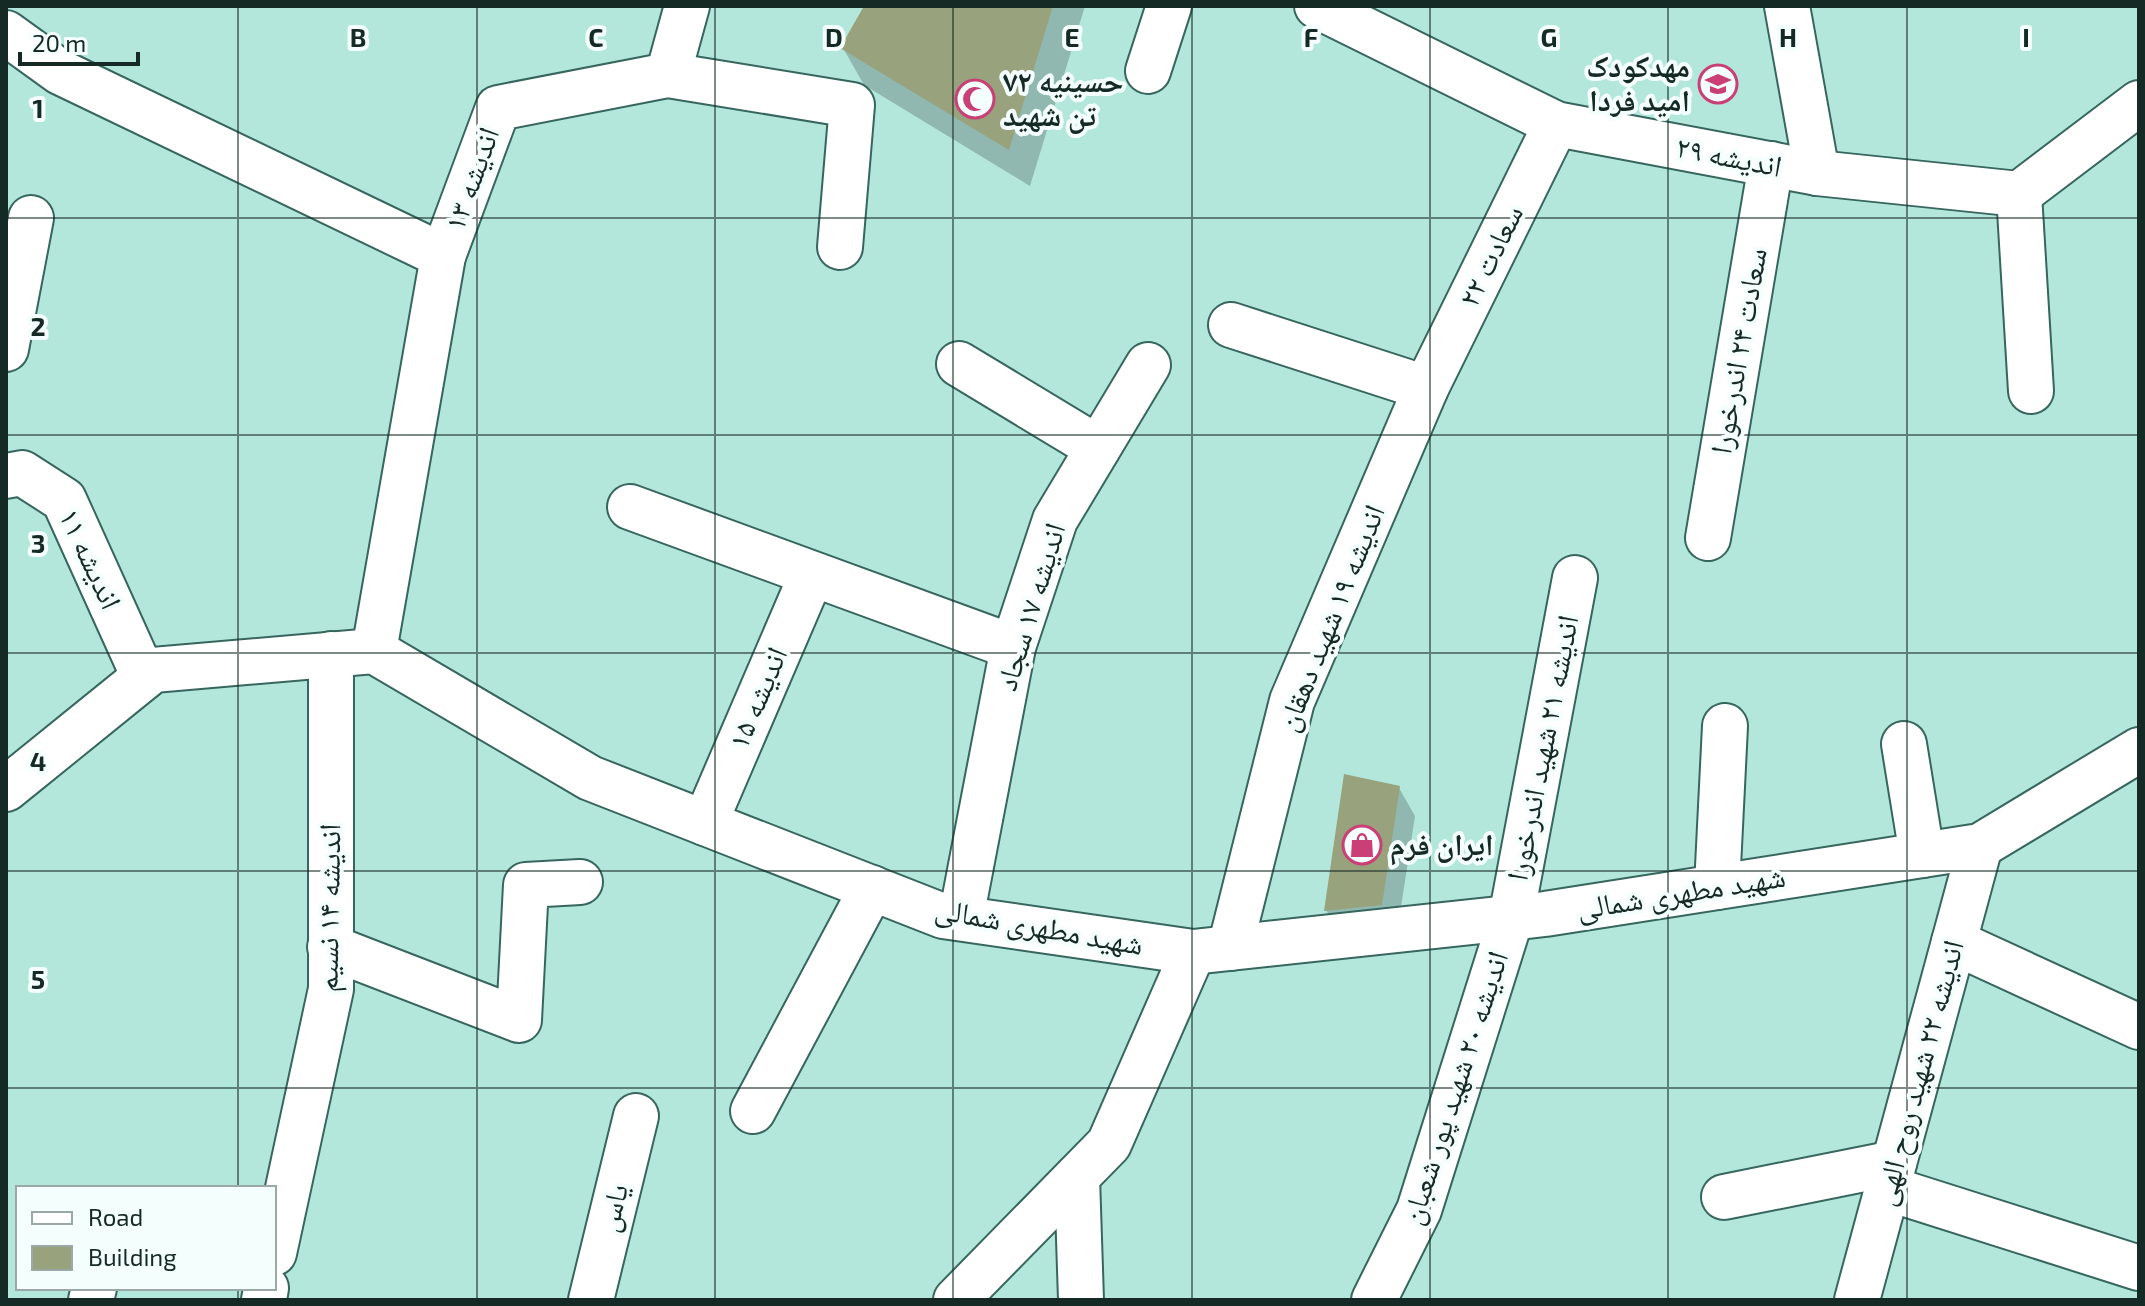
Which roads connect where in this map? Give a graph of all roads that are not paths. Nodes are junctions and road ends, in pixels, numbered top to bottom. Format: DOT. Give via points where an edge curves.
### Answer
graph roads {
  1 [pos="687,6"];
  2 [pos="1169,6"];
  3 [pos="1317,6"];
  4 [pos="1787,6"];
  5 [pos="1387,20"];
  6 [pos="6,33"];
  7 [pos="1148,71"];
  8 [pos="668,75"];
  9 [pos="2139,103"];
  10 [pos="1556,124"];
  11 [pos="1771,164"];
  12 [pos="1817,173"];
  13 [pos="2019,194"];
  14 [pos="31,218"];
  15 [pos="840,247"];
  16 [pos="443,256"];
  17 [pos="1231,325"];
  18 [pos="6,349"];
  19 [pos="959,364"];
  20 [pos="1148,365"];
  21 [pos="1426,388"];
  22 [pos="2031,391"];
  23 [pos="1098,448"];
  24 [pos="6,476"];
  25 [pos="630,507"];
  26 [pos="1708,538"];
  27 [pos="812,574"];
  28 [pos="1575,578"];
  29 [pos="1013,647"];
  30 [pos="374,651"];
  31 [pos="331,654"];
  32 [pos="144,677"];
  33 [pos="1725,726"];
  34 [pos="1904,744"];
  35 [pos="2139,750"];
  36 [pos="6,789"];
  37 [pos="705,823"];
  38 [pos="1980,846"];
  39 [pos="1922,855"];
  40 [pos="580,882"];
  41 [pos="1717,887"];
  42 [pos="872,888"];
  43 [pos="961,918"];
  44 [pos="1511,918"];
  45 [pos="1954,942"];
  46 [pos="330,947"];
  47 [pos="1212,950"];
  48 [pos="2139,1027"];
  49 [pos="753,1111"];
  50 [pos="636,1116"];
  51 [pos="1891,1175"];
  52 [pos="1077,1177"];
  53 [pos="1724,1197"];
  54 [pos="276,1244"];
  55 [pos="2139,1268"];
  56 [pos="591,1300"];
  57 [pos="956,1300"];
  58 [pos="1081,1300"];
  59 [pos="1374,1300"];
  60 [pos="1857,1300"];
  1 -- 8 [label="street"];
  2 -- 7 [label="street"];
  3 -- 5 [label="street, اندیشه ۲۹"];
  4 -- 12 [label="street"];
  5 -- 10 [label="street, اندیشه ۲۹"];
  6 -- 16 [label="street" via="60,72"];
  8 -- 15 [label="street, اندیشه ۱۳" via="852,105"];
  8 -- 16 [label="street, اندیشه ۱۳" via="498,108"];
  9 -- 13 [label="street"];
  10 -- 11 [label="street, اندیشه ۲۹"];
  10 -- 21 [label="street, سعادت ۲۲"];
  11 -- 12 [label="street, اندیشه ۲۹"];
  11 -- 26 [label="street, سعادت ۲۴ اندرخورا"];
  12 -- 13 [label="street, اندیشه ۲۹"];
  13 -- 22 [label="street"];
  14 -- 18 [label="street"];
  16 -- 30 [label="street, اندیشه ۱۳"];
  17 -- 21 [label="street"];
  19 -- 23 [label="street"];
  20 -- 23 [label="street, اندیشه ۱۷ سجاد"];
  21 -- 47 [label="street, اندیشه ۱۹ شهید دهقان" via="1292,701"];
  23 -- 29 [label="street, اندیشه ۱۷ سجاد" via="1055,520"];
  24 -- 32 [label="street, اندیشه ۱۱" via="22,473 64,500"];
  25 -- 27 [label="street"];
  27 -- 29 [label="street"];
  27 -- 37 [label="street, اندیشه ۱۵"];
  28 -- 44 [label="street, اندیشه ۲۱ شهید اندرخورا"];
  29 -- 43 [label="street, اندیشه ۱۷ سجاد"];
  30 -- 31 [label="street"];
  30 -- 37 [label="street, شهید مطهری شمالی" via="590,778"];
  31 -- 32 [label="street" via="153,670"];
  31 -- 46 [label="street, اندیشه ۱۴ نسیم"];
  32 -- 36 [label="street"];
  33 -- 41 [label="street"];
  34 -- 39 [label="street"];
  35 -- 38 [label="street, شهید مطهری شمالی"];
  37 -- 42 [label="street, شهید مطهری شمالی"];
  38 -- 39 [label="street, شهید مطهری شمالی"];
  38 -- 45 [label="street, اندیشه ۲۲ شهید روح الهی"];
  39 -- 41 [label="street, شهید مطهری شمالی"];
  40 -- 46 [label="street" via="526,885 519,1020"];
  41 -- 44 [label="street, شهید مطهری شمالی"];
  42 -- 43 [label="street, شهید مطهری شمالی"];
  42 -- 49 [label="street"];
  43 -- 47 [label="street, شهید مطهری شمالی"];
  44 -- 47 [label="street, شهید مطهری شمالی"];
  44 -- 59 [label="street, اندیشه ۲۰ شهید پور شعبان" via="1419,1210"];
  45 -- 48 [label="street"];
  45 -- 51 [label="street, اندیشه ۲۲ شهید روح الهی"];
  46 -- 54 [label="street, اندیشه ۱۴ نسیم" via="331,989"];
  47 -- 52 [label="street, اندیشه ۱۹ شهید دهقان" via="1109,1144"];
  50 -- 56 [label="street, یاس"];
  51 -- 53 [label="street"];
  51 -- 55 [label="street"];
  51 -- 60 [label="street, اندیشه ۲۲ شهید روح الهی"];
  52 -- 57 [label="street, اندیشه ۱۹ شهید دهقان"];
  52 -- 58 [label="street"];
}
